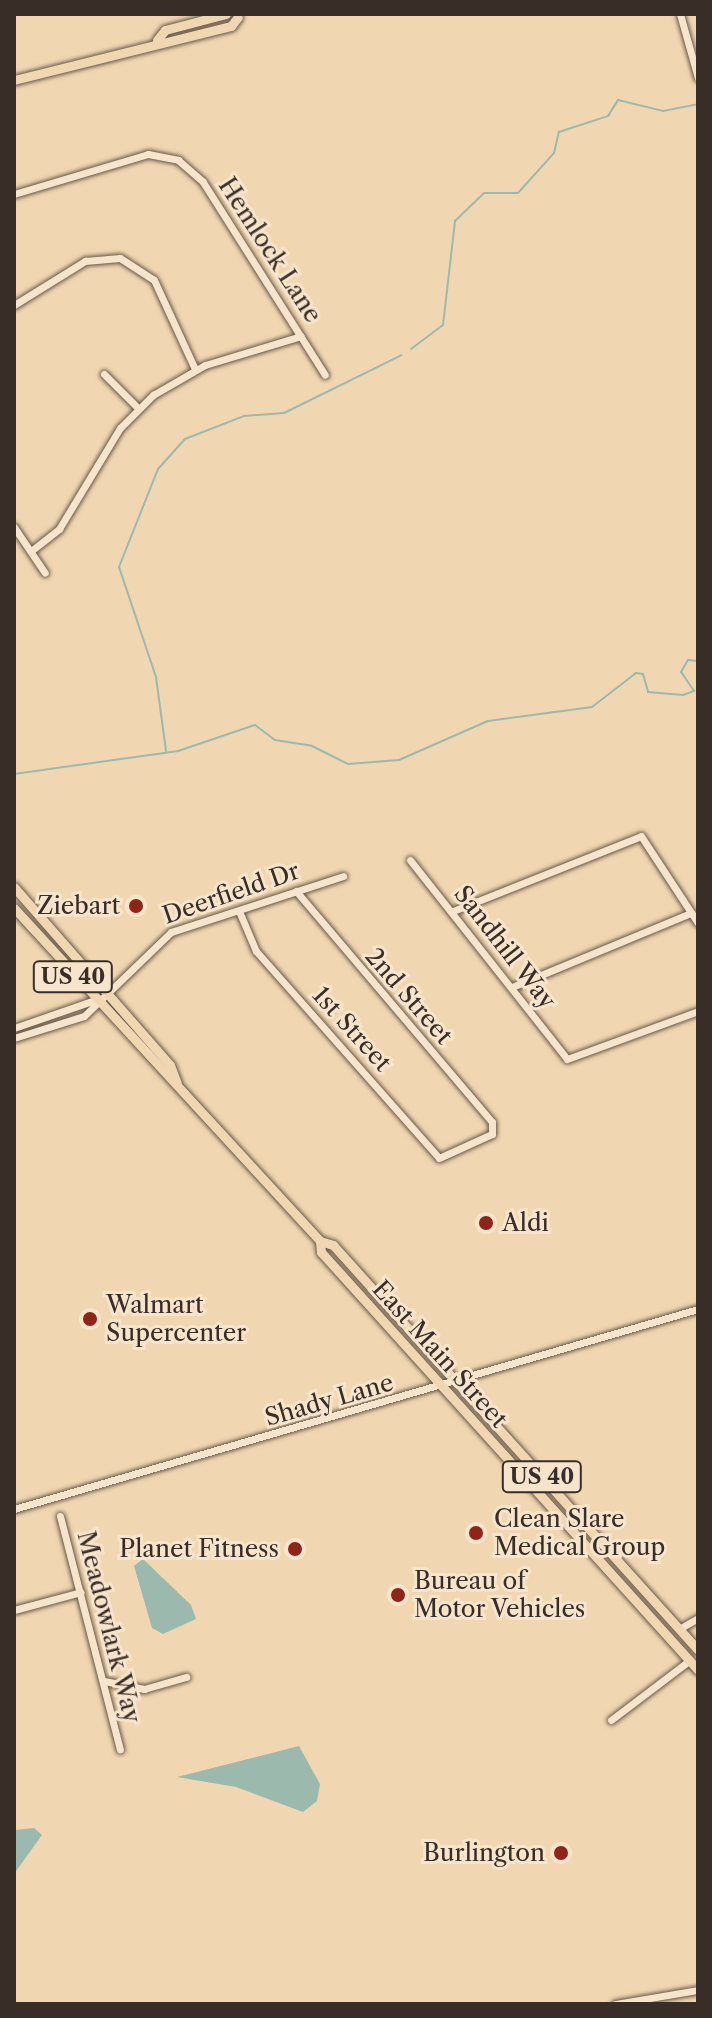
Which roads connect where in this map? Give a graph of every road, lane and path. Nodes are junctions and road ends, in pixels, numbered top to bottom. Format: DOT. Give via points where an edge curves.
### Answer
graph roads {
  1 [pos="251,14"];
  2 [pos="680,14"];
  3 [pos="231,15"];
  4 [pos="698,78"];
  5 [pos="14,80"];
  6 [pos="14,194"];
  7 [pos="14,305"];
  8 [pos="301,336"];
  9 [pos="195,369"];
  10 [pos="104,374"];
  11 [pos="325,375"];
  12 [pos="138,408"];
  13 [pos="14,527"];
  14 [pos="31,551"];
  15 [pos="45,573"];
  16 [pos="410,860"];
  17 [pos="343,876"];
  18 [pos="14,887"];
  19 [pos="296,891"];
  20 [pos="14,908"];
  21 [pos="239,911"];
  22 [pos="453,911"];
  23 [pos="691,913"];
  24 [pos="698,923"];
  25 [pos="512,987"];
  26 [pos="98,995"];
  27 [pos="698,1011"];
  28 [pos="14,1028"];
  29 [pos="14,1038"];
  30 [pos="449,1158"];
  31 [pos="320,1241"];
  32 [pos="698,1309"];
  33 [pos="454,1379"];
  34 [pos="441,1386"];
  35 [pos="14,1509"];
  36 [pos="60,1516"];
  37 [pos="81,1592"];
  38 [pos="14,1610"];
  39 [pos="698,1618"];
  40 [pos="679,1629"];
  41 [pos="698,1650"];
  42 [pos="690,1660"];
  43 [pos="698,1670"];
  44 [pos="186,1677"];
  45 [pos="104,1681"];
  46 [pos="611,1720"];
  47 [pos="120,1749"];
  48 [pos="698,1990"];
  49 [pos="615,2004"];
  1 -- 3 [label="main road"];
  2 -- 4 [label="street"];
  3 -- 5 [label="main road" via="165,30 157,40"];
  6 -- 8 [label="street, Hemlock Lane" via="148,154 172,156 203,182"];
  7 -- 9 [label="street" via="85,261 120,258 154,280"];
  8 -- 9 [label="street"];
  8 -- 11 [label="street, Hemlock Lane"];
  9 -- 12 [label="street"];
  10 -- 12 [label="street"];
  12 -- 14 [label="street" via="59,529"];
  13 -- 14 [label="street"];
  14 -- 15 [label="street"];
  16 -- 22 [label="street, Sandhill Way"];
  17 -- 19 [label="street, Deerfield Dr"];
  18 -- 26 [label="main road, East Main Street / US 40"];
  19 -- 21 [label="street, Deerfield Dr"];
  19 -- 30 [label="street, 2nd Street" via="494,1127"];
  20 -- 26 [label="main road, East Main Street / US 40"];
  21 -- 26 [label="street, Deerfield Dr" via="163,936"];
  21 -- 30 [label="street, 1st Street" via="256,951 434,1154"];
  22 -- 23 [label="street" via="641,836"];
  22 -- 25 [label="street, Sandhill Way"];
  23 -- 24 [label="street"];
  23 -- 25 [label="street"];
  25 -- 27 [label="street, Sandhill Way" via="567,1059"];
  26 -- 28 [label="street"];
  26 -- 29 [label="street, Deerfield Dr" via="84,1016"];
  26 -- 31 [label="main road, East Main Street / US 40" via="170,1065 177,1083"];
  31 -- 33 [label="main road, East Main Street / US 40" via="380,1297"];
  31 -- 34 [label="main road, East Main Street / US 40" via="321,1252"];
  32 -- 33 [label="street, Shady Lane"];
  33 -- 34 [label="street, Shady Lane"];
  33 -- 40 [label="main road, East Main Street / US 40"];
  34 -- 35 [label="street, Shady Lane"];
  34 -- 42 [label="main road, East Main Street / US 40"];
  36 -- 37 [label="street, Meadowlark Way"];
  37 -- 38 [label="street"];
  37 -- 45 [label="street, Meadowlark Way"];
  39 -- 40 [label="street"];
  40 -- 41 [label="main road, East Main Street / US 40"];
  42 -- 43 [label="main road, East Main Street / US 40"];
  42 -- 46 [label="street"];
  44 -- 45 [label="street" via="144,1689"];
  45 -- 47 [label="street, Meadowlark Way"];
  48 -- 49 [label="street"];
}
